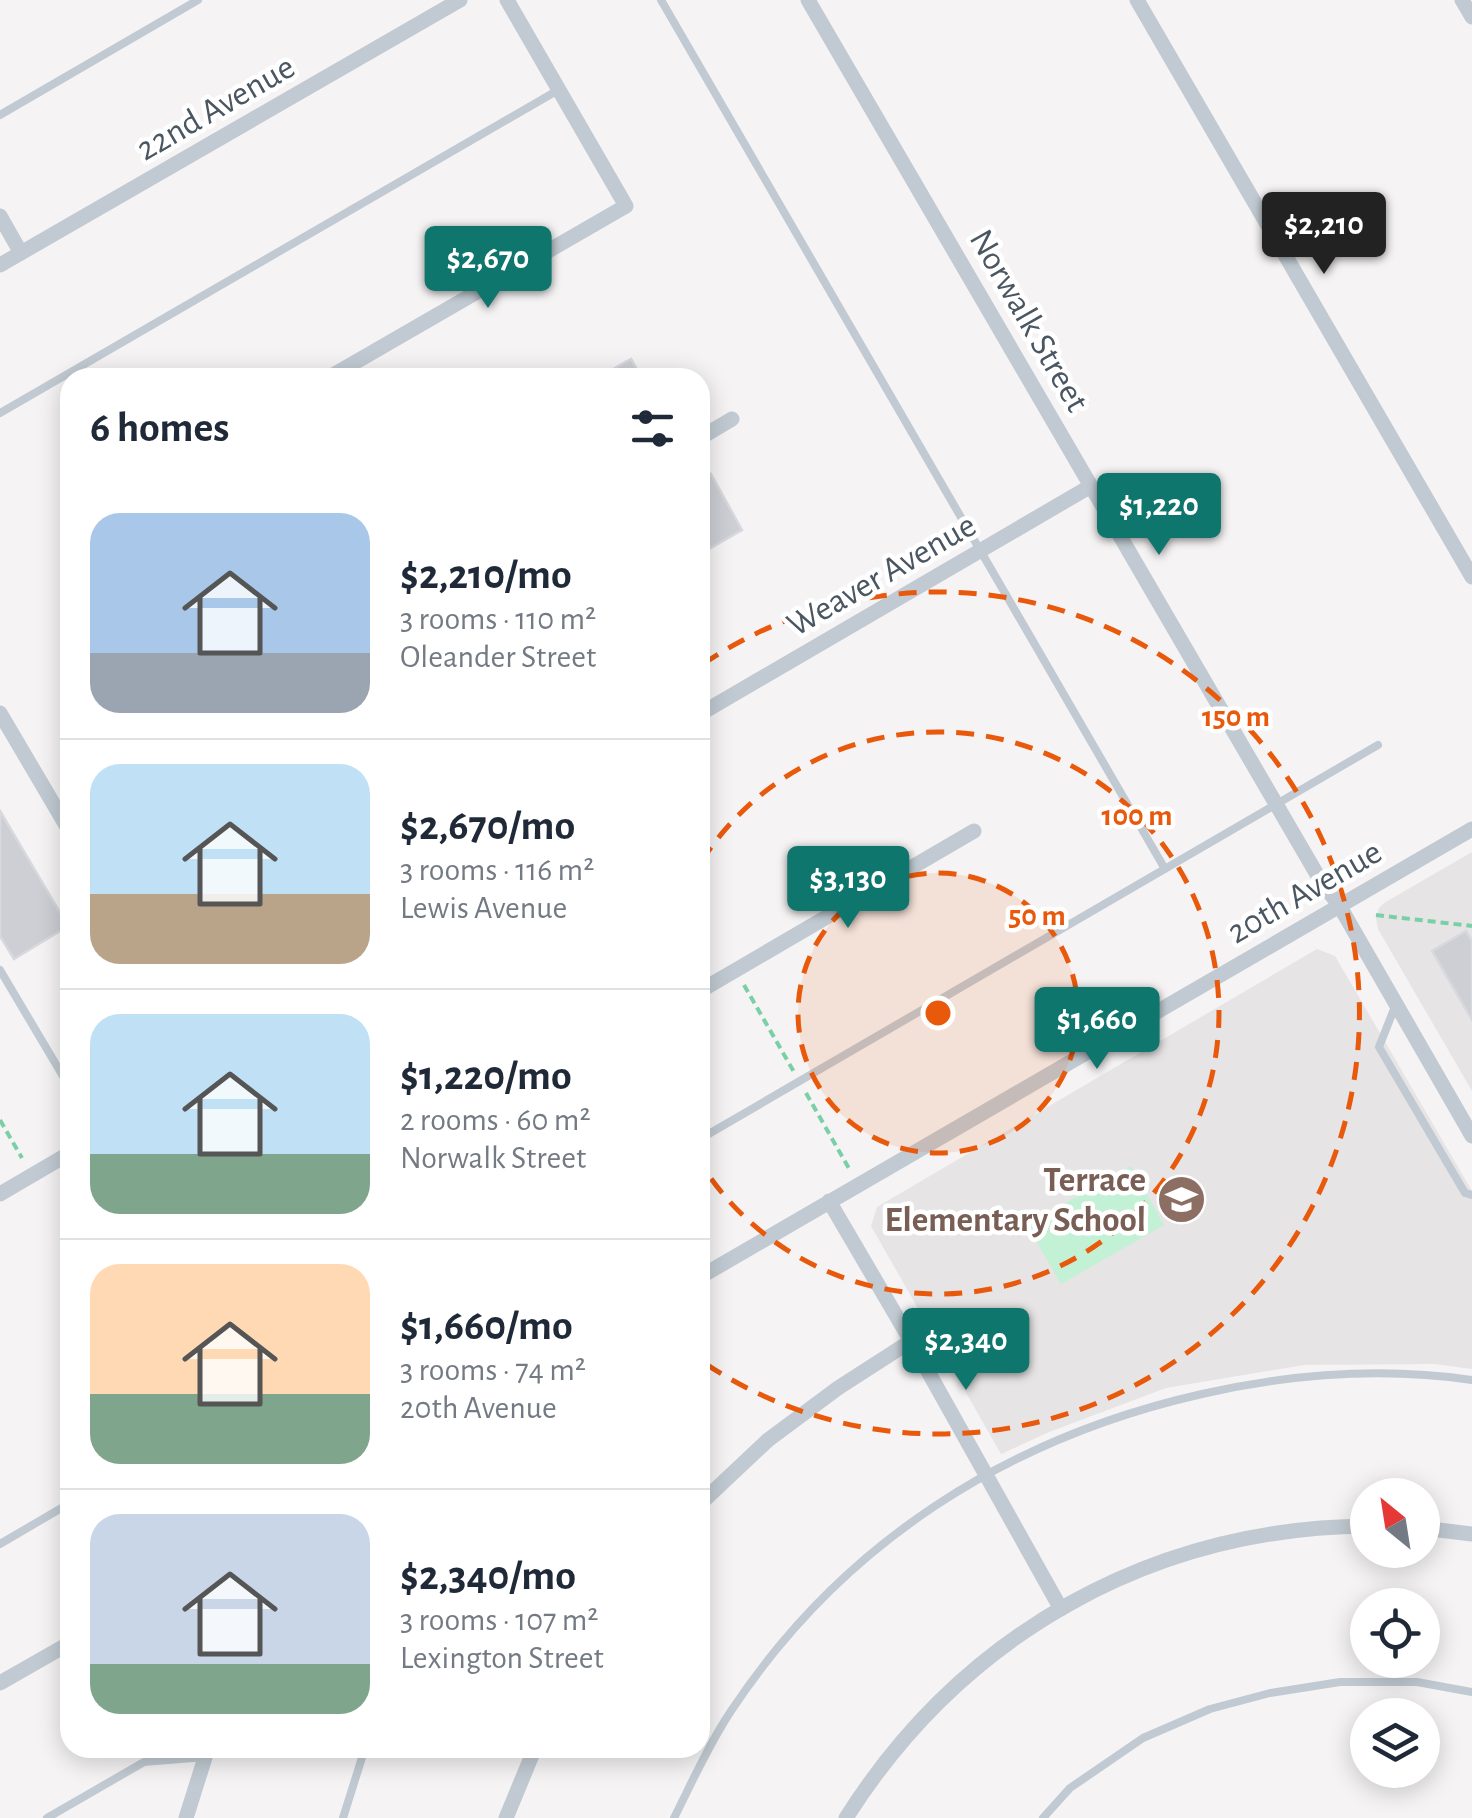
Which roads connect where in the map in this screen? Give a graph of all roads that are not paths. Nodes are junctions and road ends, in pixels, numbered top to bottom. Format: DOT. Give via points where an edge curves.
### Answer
graph roads {
  1 [pos="198,0"];
  2 [pos="460,0"];
  3 [pos="508,0"];
  4 [pos="661,0"];
  5 [pos="808,0"];
  6 [pos="1137,0"];
  7 [pos="1462,0"];
  8 [pos="1472,17"];
  9 [pos="560,90"];
  10 [pos="0,115"];
  11 [pos="0,216"];
  12 [pos="21,253"];
  13 [pos="0,265"];
  14 [pos="78,368"];
  15 [pos="345,368"];
  16 [pos="60,378"];
  17 [pos="0,413"];
  18 [pos="732,420"];
  19 [pos="710,432"];
  20 [pos="1091,486"];
  21 [pos="980,551"];
  22 [pos="1472,577"];
  23 [pos="710,708"];
  24 [pos="0,713"];
  25 [pos="1378,745"];
  26 [pos="60,801"];
  27 [pos="1276,804"];
  28 [pos="1472,829"];
  29 [pos="974,831"];
  30 [pos="1165,869"];
  31 [pos="1339,905"];
  32 [pos="0,970"];
  33 [pos="710,985"];
  34 [pos="1396,1004"];
  35 [pos="60,1071"];
  36 [pos="710,1133"];
  37 [pos="1472,1136"];
  38 [pos="60,1160"];
  39 [pos="0,1194"];
  40 [pos="1472,1195"];
  41 [pos="829,1202"];
  42 [pos="710,1270"];
  43 [pos="911,1341"];
  44 [pos="1472,1380"];
  45 [pos="985,1474"];
  46 [pos="710,1495"];
  47 [pos="60,1509"];
  48 [pos="1350,1527"];
  49 [pos="1440,1530"];
  50 [pos="1472,1534"];
  51 [pos="0,1544"];
  52 [pos="1061,1609"];
  53 [pos="60,1649"];
  54 [pos="0,1684"];
  55 [pos="1472,1692"];
  56 [pos="710,1750"];
  57 [pos="169,1758"];
  58 [pos="204,1758"];
  59 [pos="362,1758"];
  60 [pos="531,1758"];
  61 [pos="706,1758"];
  62 [pos="48,1818"];
  63 [pos="186,1818"];
  64 [pos="342,1818"];
  65 [pos="506,1818"];
  66 [pos="674,1818"];
  67 [pos="846,1818"];
  68 [pos="1043,1818"];
  1 -- 10 [label="lane"];
  2 -- 12 [label="street, 22nd Avenue"];
  3 -- 9 [label="street"];
  4 -- 21 [label="lane"];
  5 -- 20 [label="street, Norwalk Street"];
  6 -- 22 [label="street"];
  7 -- 8 [label="street"];
  9 -- 14 [label="lane"];
  9 -- 15 [label="street" via="626,206"];
  11 -- 12 [label="street"];
  12 -- 13 [label="street, 22nd Avenue"];
  16 -- 17 [label="lane"];
  18 -- 19 [label="street"];
  20 -- 21 [label="street, Weaver Avenue"];
  20 -- 27 [label="street, Norwalk Street"];
  21 -- 23 [label="street, Weaver Avenue"];
  21 -- 30 [label="lane"];
  24 -- 26 [label="street"];
  25 -- 27 [label="lane"];
  27 -- 30 [label="lane"];
  27 -- 31 [label="street, Norwalk Street"];
  28 -- 31 [label="street, 20th Avenue"];
  29 -- 33 [label="street"];
  30 -- 36 [label="lane"];
  31 -- 34 [label="street, Norwalk Street"];
  31 -- 41 [label="street, 20th Avenue"];
  32 -- 35 [label="lane"];
  34 -- 37 [label="street, Norwalk Street"];
  34 -- 40 [label="lane" via="1380,1047"];
  38 -- 39 [label="street"];
  41 -- 42 [label="street, 20th Avenue"];
  41 -- 43 [label="street"];
  43 -- 45 [label="street"];
  43 -- 46 [label="street" via="768,1440"];
  44 -- 45 [label="lane" via="1361,1374 1227,1388 1085,1428"];
  45 -- 52 [label="street"];
  45 -- 56 [label="lane" via="917,1516 845,1576 786,1639"];
  47 -- 51 [label="lane"];
  48 -- 52 [label="street" via="1282,1532 1184,1553"];
  49 -- 50 [label="street"];
  52 -- 67 [label="street" via="948,1691 897,1746"];
  53 -- 54 [label="street"];
  55 -- 68 [label="lane" via="1417,1682 1340,1682 1210,1709 1144,1738 1070,1788"];
  57 -- 62 [label="lane" via="144,1762"];
  58 -- 63 [label="street"];
  59 -- 64 [label="lane"];
  60 -- 65 [label="street"];
  61 -- 66 [label="lane"];
}
